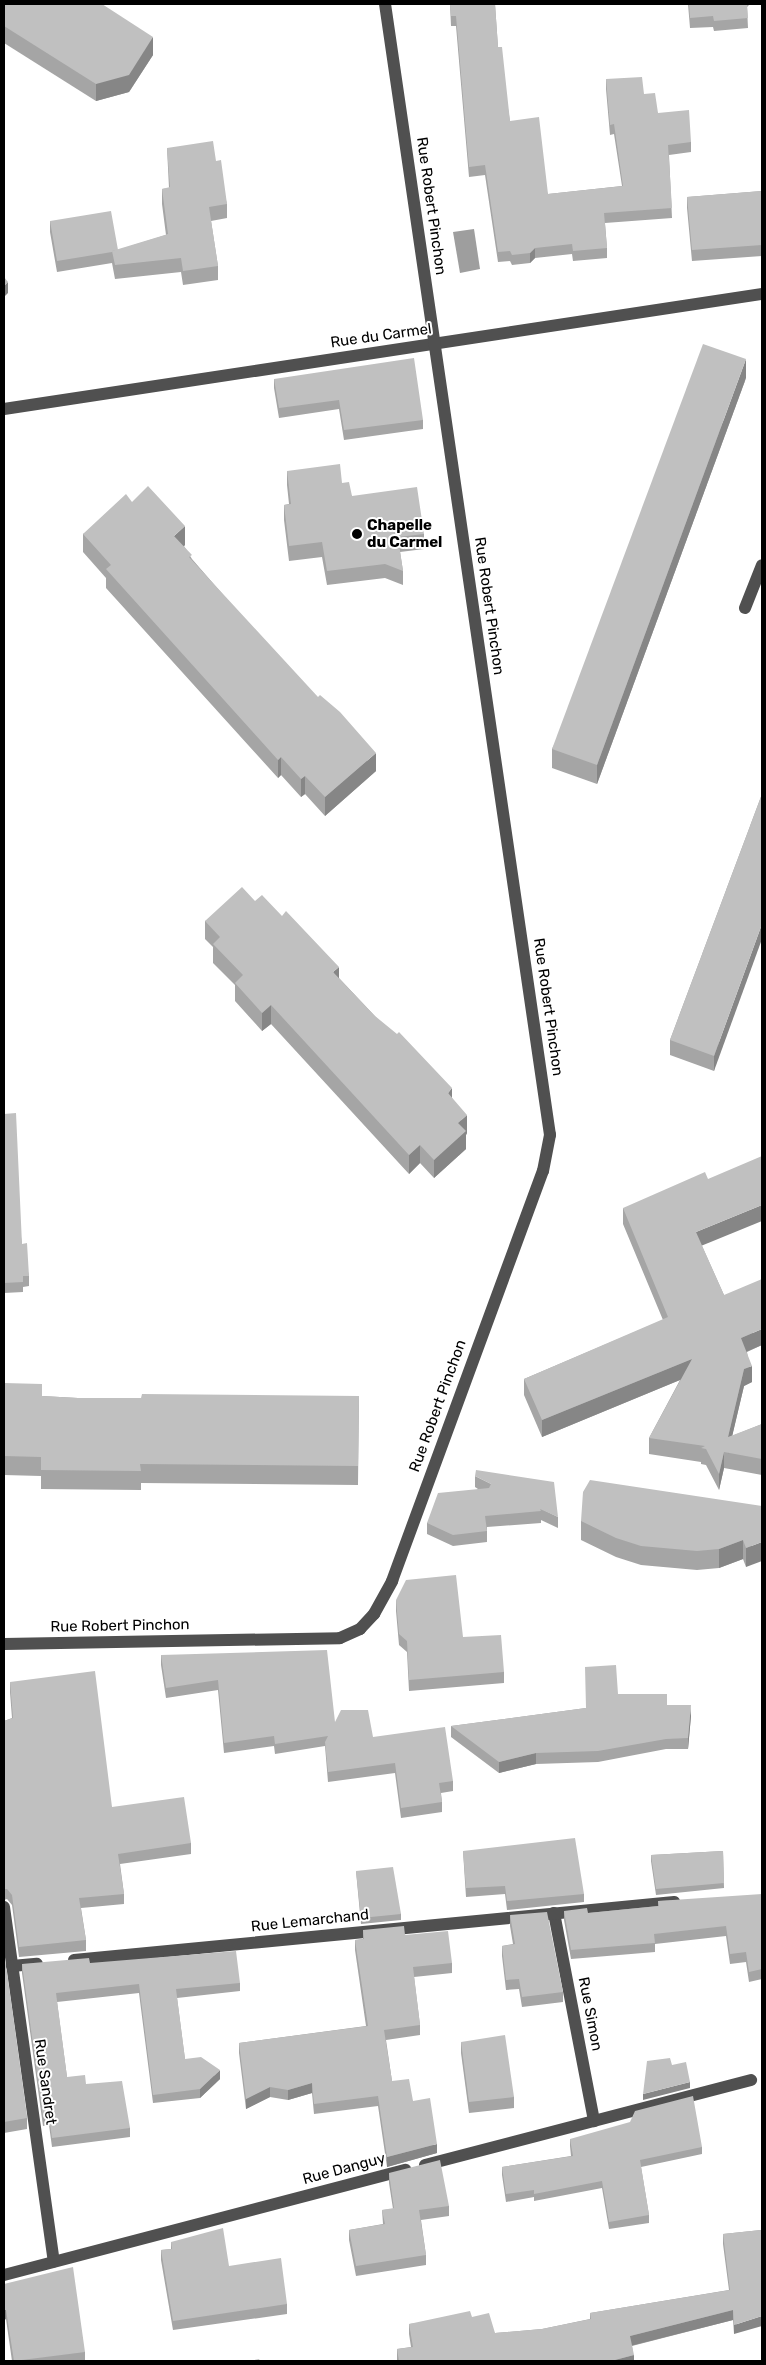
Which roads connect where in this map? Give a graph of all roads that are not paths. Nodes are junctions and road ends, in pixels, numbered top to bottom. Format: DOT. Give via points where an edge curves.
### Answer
graph roads {
  1 [pos="385,4"];
  2 [pos="762,294"];
  3 [pos="435,344"];
  4 [pos="4,409"];
  5 [pos="762,565"];
  6 [pos="745,608"];
  7 [pos="4,1644"];
  8 [pos="691,1900"];
  9 [pos="4,1907"];
  10 [pos="554,1914"];
  11 [pos="12,1966"];
  12 [pos="751,2080"];
  13 [pos="594,2121"];
  14 [pos="54,2261"];
  15 [pos="4,2275"];
  1 -- 3 [label="street, Rue Robert Pinchon"];
  2 -- 3 [label="street, Rue du Carmel"];
  3 -- 4 [label="street, Rue du Carmel"];
  3 -- 7 [label="street, Rue Robert Pinchon" via="550,1135 543,1171 392,1581 374,1614 360,1629 340,1638"];
  5 -- 6 [label="street"];
  8 -- 10 [label="street, Rue Lemarchand"];
  9 -- 11 [label="street, Rue Sandret"];
  10 -- 11 [label="street, Rue Lemarchand"];
  10 -- 13 [label="street, Rue Simon"];
  11 -- 14 [label="street, Rue Sandret"];
  12 -- 13 [label="street, Rue Danguy"];
  13 -- 14 [label="street, Rue Danguy"];
  14 -- 15 [label="street, Rue Danguy"];
}
